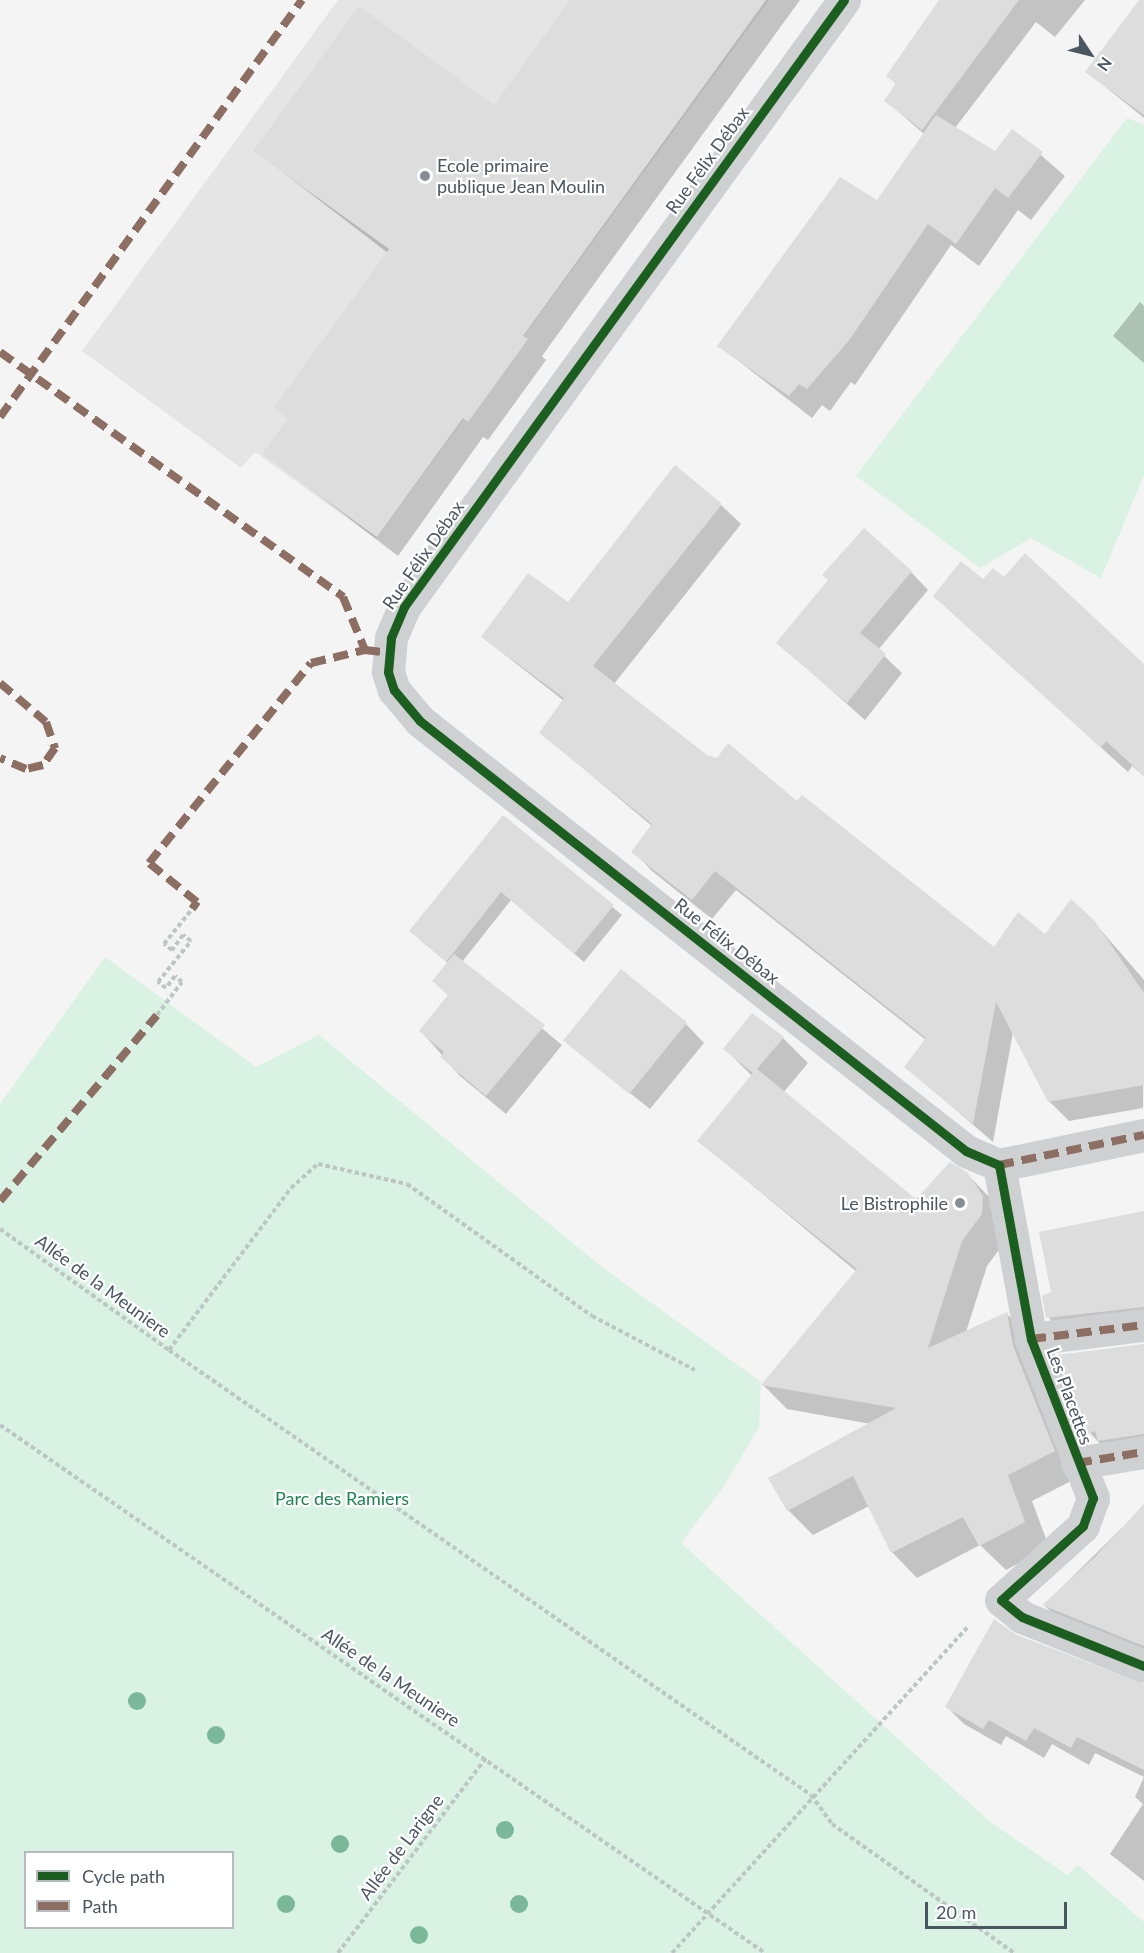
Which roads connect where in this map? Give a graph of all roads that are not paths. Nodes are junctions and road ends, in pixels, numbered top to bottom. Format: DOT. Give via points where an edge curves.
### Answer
graph roads {
  1 [pos="844,0"];
  2 [pos="1144,1135"];
  3 [pos="999,1165"];
  4 [pos="1144,1325"];
  5 [pos="1031,1339"];
  6 [pos="1144,1452"];
  7 [pos="1077,1463"];
  8 [pos="1144,1666"];
  1 -- 3 [label="street, Rue Félix Débax" via="404,607 391,638 388,672 394,690 420,721 966,1151"];
  2 -- 3 [label="street"];
  3 -- 5 [label="street, Les Placettes"];
  4 -- 5 [label="street"];
  5 -- 7 [label="street, Les Placettes"];
  6 -- 7 [label="street"];
  7 -- 8 [label="street, Les Placettes" via="1093,1498 1083,1526 1001,1600 1022,1617"];
}
